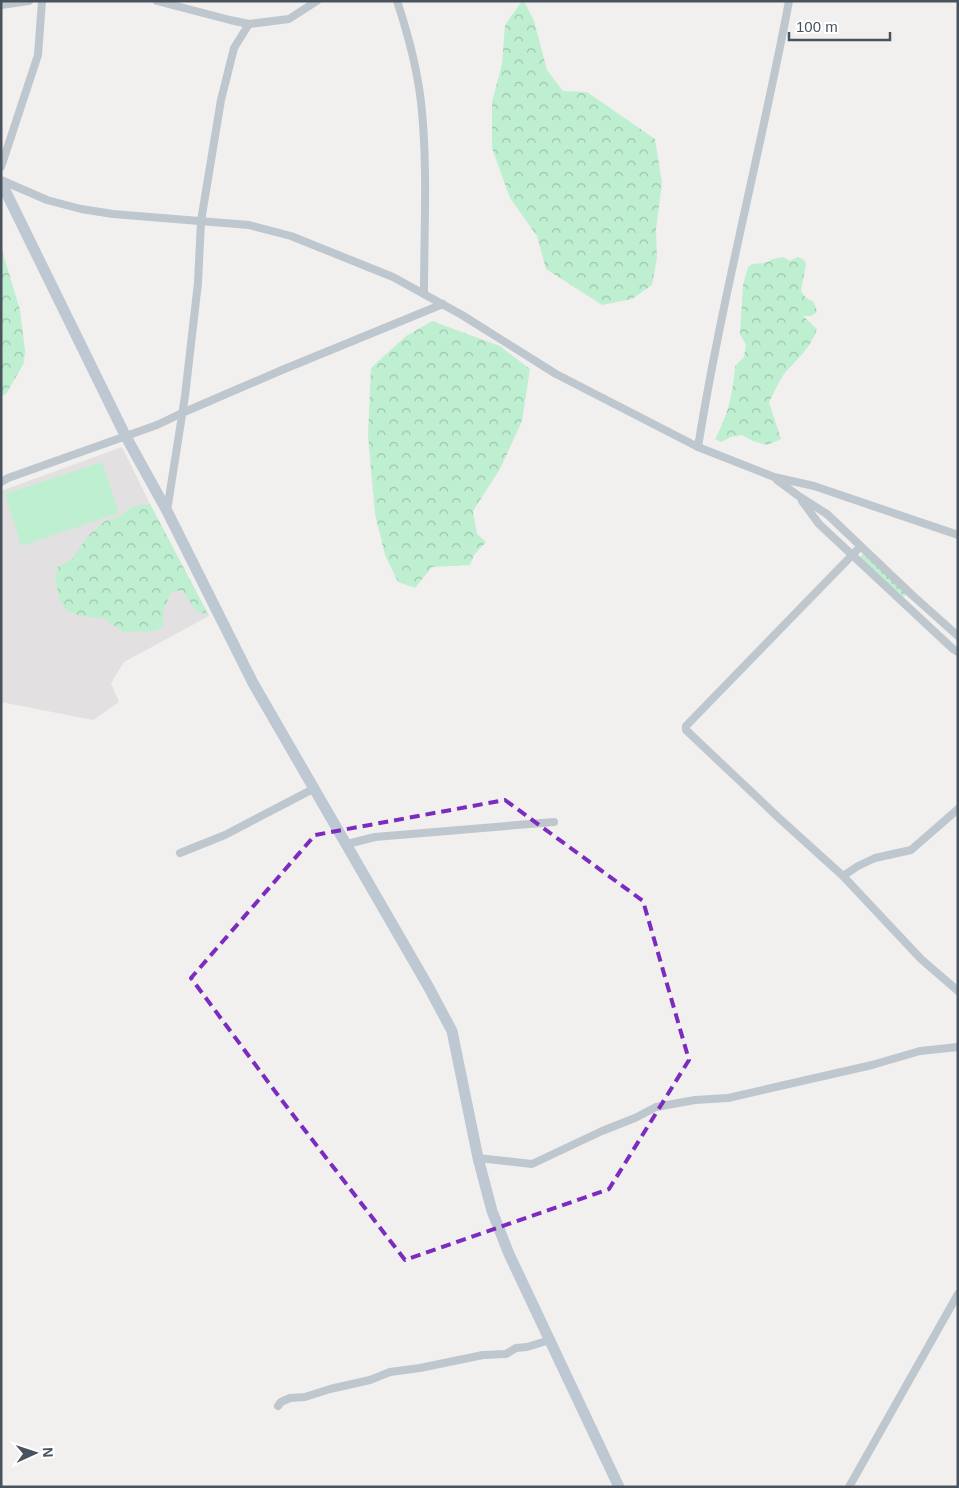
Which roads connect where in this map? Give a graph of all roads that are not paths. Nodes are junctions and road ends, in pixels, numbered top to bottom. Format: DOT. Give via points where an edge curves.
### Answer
graph roads {
  1 [pos="29,1"];
  2 [pos="42,1"];
  3 [pos="157,1"];
  4 [pos="317,1"];
  5 [pos="397,1"];
  6 [pos="789,1"];
  7 [pos="1,6"];
  8 [pos="249,24"];
  9 [pos="1,167"];
  10 [pos="1,181"];
  11 [pos="201,221"];
  12 [pos="424,294"];
  13 [pos="443,304"];
  14 [pos="182,413"];
  15 [pos="125,435"];
  16 [pos="698,447"];
  17 [pos="774,477"];
  18 [pos="1,482"];
  19 [pos="800,497"];
  20 [pos="167,511"];
  21 [pos="958,535"];
  22 [pos="860,547"];
  23 [pos="853,555"];
  24 [pos="911,594"];
  25 [pos="904,602"];
  26 [pos="950,629"];
  27 [pos="958,636"];
  28 [pos="940,637"];
  29 [pos="958,652"];
  30 [pos="315,788"];
  31 [pos="958,809"];
  32 [pos="554,822"];
  33 [pos="348,844"];
  34 [pos="180,853"];
  35 [pos="843,876"];
  36 [pos="958,992"];
  37 [pos="958,1047"];
  38 [pos="478,1158"];
  39 [pos="958,1294"];
  40 [pos="550,1340"];
  41 [pos="278,1406"];
  42 [pos="619,1487"];
  43 [pos="849,1487"];
  1 -- 7 [label="street"];
  2 -- 9 [label="street" via="38,55"];
  3 -- 8 [label="street"];
  4 -- 8 [label="street" via="290,19"];
  5 -- 12 [label="street" via="414,61 421,101"];
  6 -- 16 [label="street"];
  8 -- 11 [label="street" via="234,48 221,100"];
  10 -- 11 [label="street" via="47,200 81,209"];
  10 -- 15 [label="main road"];
  11 -- 12 [label="street" via="249,226 291,236 394,277"];
  11 -- 14 [label="street" via="198,283"];
  12 -- 13 [label="street"];
  13 -- 14 [label="street"];
  13 -- 16 [label="street" via="556,374"];
  14 -- 15 [label="street"];
  14 -- 20 [label="street"];
  15 -- 18 [label="street"];
  15 -- 20 [label="main road"];
  16 -- 17 [label="street"];
  17 -- 19 [label="street"];
  17 -- 21 [label="street" via="814,486"];
  19 -- 22 [label="street" via="827,514"];
  19 -- 23 [label="street" via="819,524"];
  20 -- 30 [label="main road" via="253,683"];
  22 -- 23 [label="street"];
  22 -- 24 [label="street"];
  23 -- 25 [label="street"];
  23 -- 35 [label="street" via="686,726 686,730"];
  24 -- 25 [label="street"];
  24 -- 26 [label="street"];
  25 -- 28 [label="street"];
  26 -- 27 [label="street"];
  26 -- 28 [label="street"];
  28 -- 29 [label="street"];
  30 -- 33 [label="main road"];
  30 -- 34 [label="street" via="225,835"];
  31 -- 35 [label="street" via="911,850 875,858"];
  32 -- 33 [label="street" via="375,838"];
  33 -- 38 [label="main road" via="452,1031"];
  35 -- 36 [label="street" via="921,959"];
  37 -- 38 [label="street" via="920,1051 728,1098 656,1107 532,1164"];
  38 -- 40 [label="main road" via="492,1211"];
  39 -- 43 [label="street"];
  40 -- 41 [label="street" via="516,1348 506,1354 483,1355 390,1372 305,1397 290,1398"];
  40 -- 42 [label="main road"];
}
